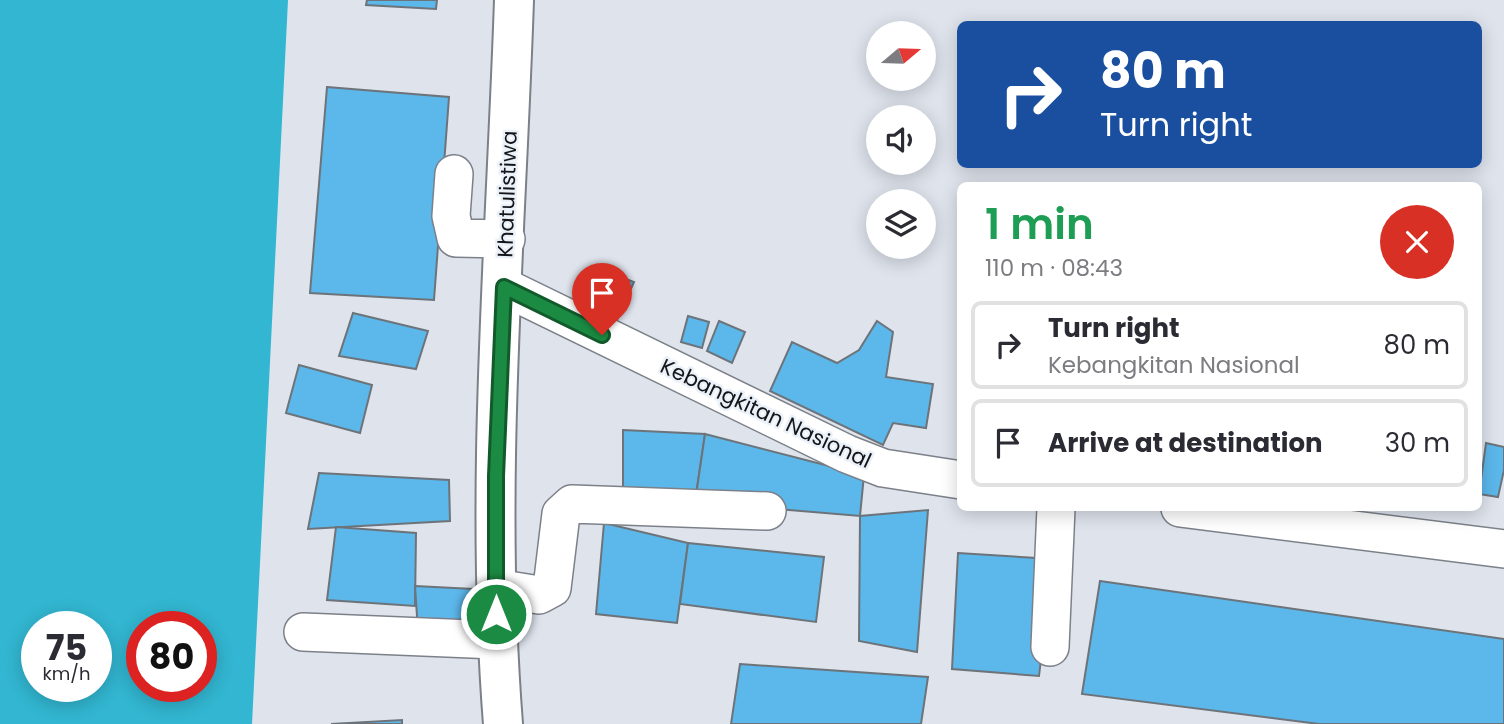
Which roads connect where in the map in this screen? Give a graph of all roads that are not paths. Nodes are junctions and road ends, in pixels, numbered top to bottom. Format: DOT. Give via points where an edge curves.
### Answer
graph roads {
  1 [pos="514,0"];
  2 [pos="454,174"];
  3 [pos="506,239"];
  4 [pos="504,287"];
  5 [pos="957,479"];
  6 [pos="1056,511"];
  7 [pos="1204,511"];
  8 [pos="766,512"];
  9 [pos="1504,549"];
  10 [pos="496,588"];
  11 [pos="303,632"];
  12 [pos="496,640"];
  13 [pos="1050,647"];
  14 [pos="503,724"];
  1 -- 3 [label="highway, Khatulistiwa"];
  2 -- 3 [label="street" via="451,216 456,238"];
  3 -- 4 [label="highway, Khatulistiwa"];
  4 -- 5 [label="street, Kebangkitan Nasional" via="847,454 883,468"];
  4 -- 10 [label="highway, Khatulistiwa"];
  6 -- 13 [label="street"];
  7 -- 9 [label="street"];
  8 -- 10 [label="street" via="572,504 561,514 552,588 539,595"];
  10 -- 12 [label="highway, Khatulistiwa"];
  11 -- 12 [label="street"];
  12 -- 14 [label="highway, Khatulistiwa"];
}
